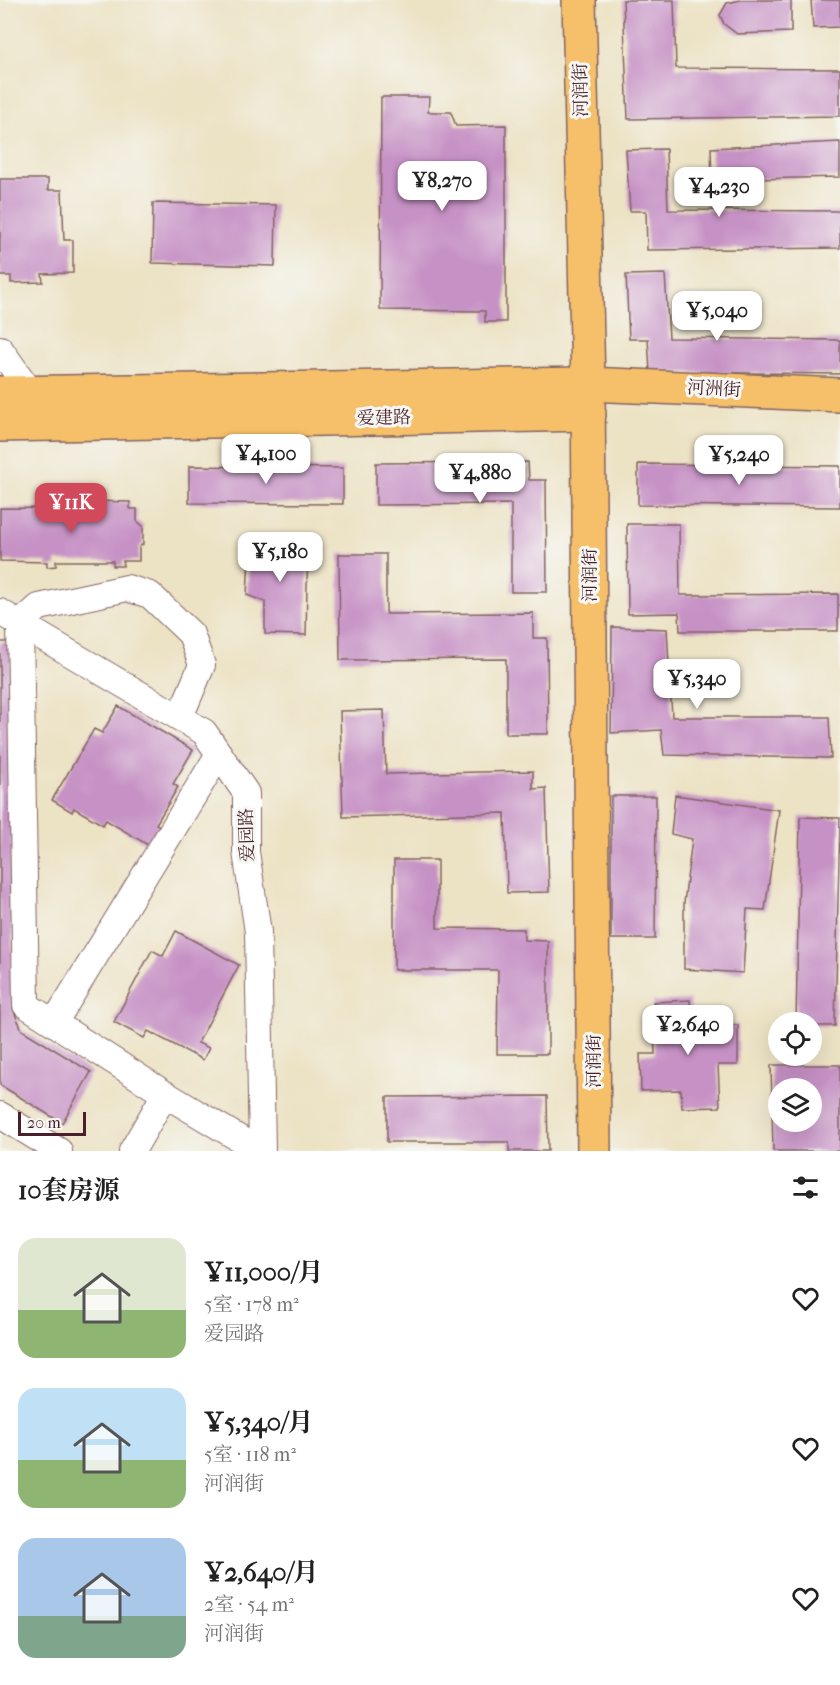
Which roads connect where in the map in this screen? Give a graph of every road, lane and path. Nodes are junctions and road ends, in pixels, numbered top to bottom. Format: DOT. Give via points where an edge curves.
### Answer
graph roads {
  1 [pos="579,0"];
  2 [pos="0,349"];
  3 [pos="15,393"];
  4 [pos="840,395"];
  5 [pos="589,399"];
  6 [pos="0,425"];
  7 [pos="10,618"];
  8 [pos="180,717"];
  9 [pos="219,754"];
  10 [pos="54,1023"];
  11 [pos="165,1094"];
  12 [pos="0,1115"];
  13 [pos="59,1151"];
  14 [pos="132,1151"];
  15 [pos="261,1151"];
  16 [pos="594,1151"];
  1 -- 5 [label="main road, 河润街"];
  2 -- 3 [label="street"];
  3 -- 5 [label="main road, 爱建路"];
  4 -- 5 [label="main road, 河洲街"];
  5 -- 6 [label="main road, 爱建路"];
  5 -- 16 [label="main road, 河润街"];
  7 -- 8 [label="street, 爱园路"];
  7 -- 8 [label="street" via="127,588 150,596 191,634 202,665"];
  7 -- 10 [label="street" via="26,1005"];
  8 -- 9 [label="street, 爱园路" via="204,732"];
  9 -- 10 [label="street"];
  9 -- 15 [label="street, 爱园路" via="246,793 246,852 258,932"];
  10 -- 11 [label="street"];
  11 -- 14 [label="street"];
  11 -- 15 [label="street"];
  12 -- 13 [label="street"];
}
